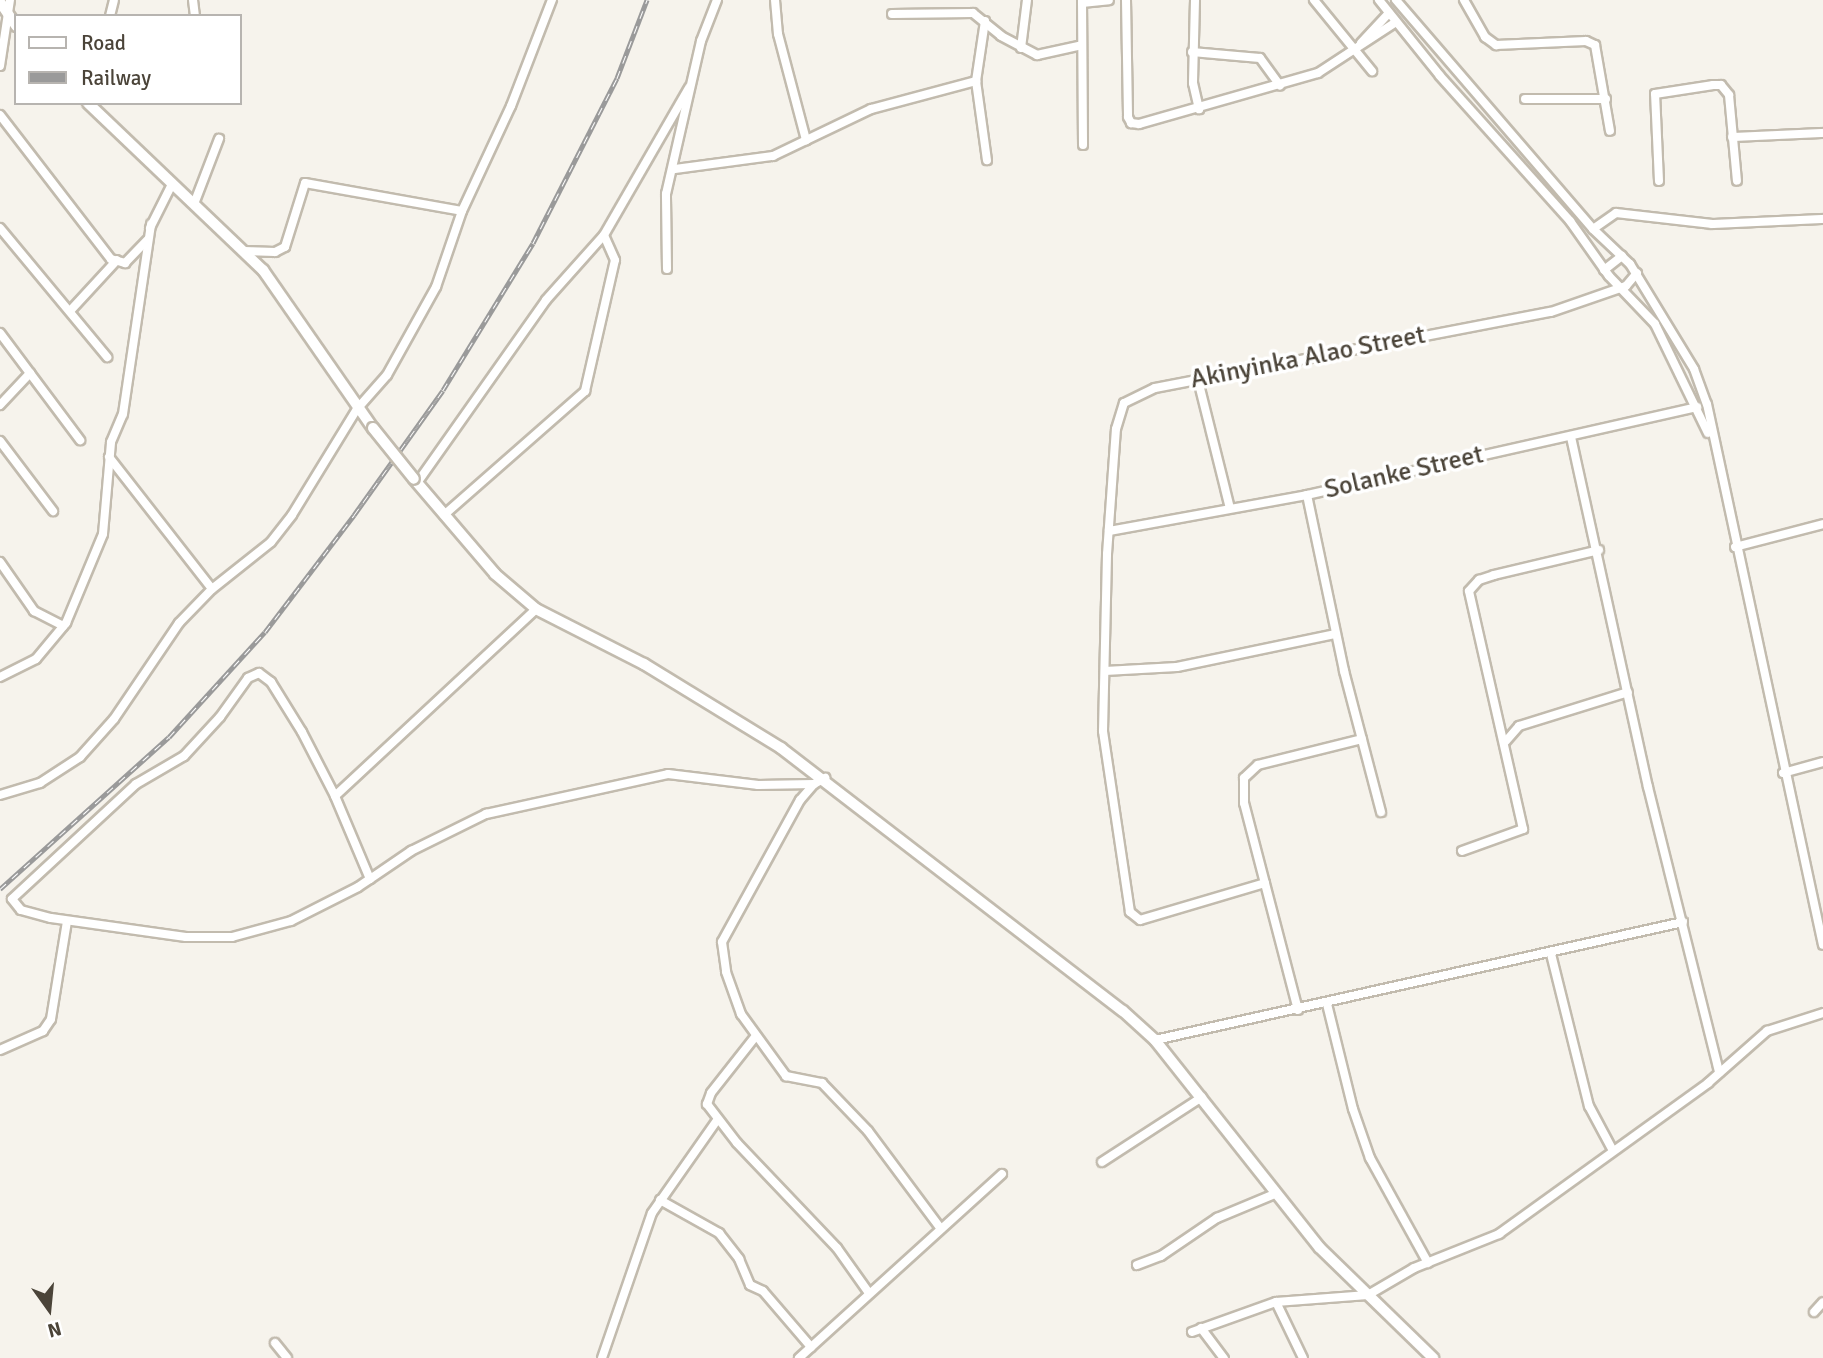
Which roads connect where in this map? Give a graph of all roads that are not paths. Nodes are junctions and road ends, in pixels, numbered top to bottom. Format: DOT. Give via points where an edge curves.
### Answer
graph roads {
  1 [pos="10,0"];
  2 [pos="552,0"];
  3 [pos="717,0"];
  4 [pos="775,0"];
  5 [pos="1027,0"];
  6 [pos="1109,0"];
  7 [pos="1126,0"];
  8 [pos="1195,0"];
  9 [pos="1314,0"];
  10 [pos="1379,0"];
  11 [pos="1396,0"];
  12 [pos="1464,0"];
  13 [pos="0,2"];
  14 [pos="1082,2"];
  15 [pos="1389,13"];
  16 [pos="892,14"];
  17 [pos="7,16"];
  18 [pos="985,21"];
  19 [pos="1396,22"];
  20 [pos="14,24"];
  21 [pos="1082,45"];
  22 [pos="1358,45"];
  23 [pos="1021,48"];
  24 [pos="1192,52"];
  25 [pos="0,66"];
  26 [pos="1372,71"];
  27 [pos="976,81"];
  28 [pos="1280,86"];
  29 [pos="689,88"];
  30 [pos="1525,99"];
  31 [pos="1606,99"];
  32 [pos="90,105"];
  33 [pos="1199,109"];
  34 [pos="0,115"];
  35 [pos="1610,131"];
  36 [pos="1823,133"];
  37 [pos="1732,137"];
  38 [pos="219,139"];
  39 [pos="806,140"];
  40 [pos="1083,145"];
  41 [pos="987,160"];
  42 [pos="675,169"];
  43 [pos="1659,181"];
  44 [pos="1737,181"];
  45 [pos="172,184"];
  46 [pos="194,204"];
  47 [pos="463,211"];
  48 [pos="1823,219"];
  49 [pos="151,224"];
  50 [pos="0,228"];
  51 [pos="1593,229"];
  52 [pos="604,235"];
  53 [pos="244,251"];
  54 [pos="1622,256"];
  55 [pos="117,260"];
  56 [pos="667,270"];
  57 [pos="1604,270"];
  58 [pos="1637,273"];
  59 [pos="1619,287"];
  60 [pos="70,311"];
  61 [pos="0,333"];
  62 [pos="107,357"];
  63 [pos="30,373"];
  64 [pos="1198,380"];
  65 [pos="0,405"];
  66 [pos="1697,407"];
  67 [pos="358,409"];
  68 [pos="1571,437"];
  69 [pos="80,440"];
  70 [pos="0,441"];
  71 [pos="1714,446"];
  72 [pos="109,457"];
  73 [pos="415,481"];
  74 [pos="1307,495"];
  75 [pos="1230,508"];
  76 [pos="54,511"];
  77 [pos="444,514"];
  78 [pos="1823,524"];
  79 [pos="1109,531"];
  80 [pos="1735,547"];
  81 [pos="1600,550"];
  82 [pos="0,562"];
  83 [pos="212,589"];
  84 [pos="536,609"];
  85 [pos="63,626"];
  86 [pos="1335,634"];
  87 [pos="1105,671"];
  88 [pos="0,677"];
  89 [pos="1628,692"];
  90 [pos="1362,739"];
  91 [pos="1506,741"];
  92 [pos="1823,762"];
  93 [pos="1783,773"];
  94 [pos="825,778"];
  95 [pos="814,784"];
  96 [pos="0,795"];
  97 [pos="335,796"];
  98 [pos="1381,812"];
  99 [pos="1462,851"];
  100 [pos="370,879"];
  101 [pos="1265,883"];
  102 [pos="1823,894"];
  103 [pos="1812,897"];
  104 [pos="67,921"];
  105 [pos="1683,922"];
  106 [pos="1823,944"];
  107 [pos="1551,954"];
  108 [pos="1327,1004"];
  109 [pos="1298,1010"];
  110 [pos="1823,1013"];
  111 [pos="755,1037"];
  112 [pos="1155,1040"];
  113 [pos="0,1049"];
  114 [pos="1719,1072"];
  115 [pos="1202,1097"];
  116 [pos="717,1120"];
  117 [pos="1613,1151"];
  118 [pos="1102,1162"];
  119 [pos="1002,1174"];
  120 [pos="1277,1193"];
  121 [pos="660,1200"];
  122 [pos="941,1229"];
  123 [pos="1428,1263"];
  124 [pos="1137,1265"];
  125 [pos="869,1293"];
  126 [pos="1368,1295"];
  127 [pos="1276,1302"];
  128 [pos="1823,1302"];
  129 [pos="1814,1312"];
  130 [pos="1201,1328"];
  131 [pos="1192,1332"];
  132 [pos="275,1343"];
  133 [pos="811,1347"];
  134 [pos="287,1358"];
  135 [pos="602,1358"];
  136 [pos="799,1358"];
  137 [pos="1224,1358"];
  138 [pos="1303,1358"];
  139 [pos="1433,1358"];
  1 -- 17 [label="street"];
  2 -- 47 [label="street"];
  3 -- 29 [label="street"];
  4 -- 39 [label="street" via="778,34"];
  5 -- 23 [label="street"];
  6 -- 14 [label="street"];
  7 -- 33 [label="street" via="1131,123"];
  8 -- 24 [label="street"];
  9 -- 22 [label="street"];
  10 -- 15 [label="street"];
  11 -- 51 [label="street"];
  12 -- 31 [label="street" via="1485,37 1496,45 1595,45"];
  13 -- 17 [label="street"];
  14 -- 21 [label="street"];
  15 -- 19 [label="street"];
  15 -- 22 [label="street"];
  16 -- 18 [label="street" via="963,12"];
  17 -- 20 [label="street"];
  17 -- 25 [label="street"];
  18 -- 23 [label="street"];
  18 -- 27 [label="street"];
  19 -- 22 [label="street"];
  19 -- 57 [label="street" via="1570,221"];
  21 -- 23 [label="street" via="1048,55"];
  21 -- 40 [label="street"];
  22 -- 26 [label="street"];
  22 -- 28 [label="street" via="1318,74"];
  24 -- 28 [label="street" via="1260,58"];
  24 -- 33 [label="street"];
  27 -- 39 [label="street" via="870,109"];
  27 -- 41 [label="street"];
  28 -- 33 [label="street"];
  29 -- 42 [label="street"];
  29 -- 52 [label="street"];
  30 -- 31 [label="street"];
  31 -- 35 [label="street"];
  32 -- 45 [label="street"];
  34 -- 55 [label="street" via="111,259"];
  36 -- 37 [label="street"];
  37 -- 43 [label="street" via="1729,95 1721,85 1660,90 1654,102"];
  37 -- 44 [label="street"];
  38 -- 46 [label="street"];
  39 -- 42 [label="street" via="773,156"];
  42 -- 56 [label="street" via="666,194"];
  45 -- 46 [label="street"];
  45 -- 49 [label="street"];
  46 -- 53 [label="street"];
  47 -- 53 [label="street" via="305,183 285,247 275,252"];
  47 -- 67 [label="street" via="436,287 387,375"];
  48 -- 51 [label="street" via="1712,224 1616,213"];
  49 -- 55 [label="street" via="146,245 125,262"];
  49 -- 72 [label="street" via="123,414"];
  50 -- 60 [label="street" via="63,309"];
  51 -- 54 [label="street"];
  52 -- 73 [label="street" via="546,300"];
  52 -- 77 [label="street" via="615,260 585,391"];
  53 -- 67 [label="street" via="263,270"];
  54 -- 57 [label="street"];
  54 -- 58 [label="street"];
  55 -- 60 [label="street"];
  57 -- 59 [label="street"];
  58 -- 59 [label="street, Akinyinka Alao Street" via="1630,283"];
  58 -- 71 [label="street" via="1694,369"];
  59 -- 64 [label="street, Akinyinka Alao Street" via="1531,316"];
  59 -- 66 [label="street" via="1655,324"];
  60 -- 62 [label="street"];
  61 -- 63 [label="street"];
  63 -- 65 [label="street"];
  63 -- 69 [label="street"];
  64 -- 75 [label="street"];
  64 -- 79 [label="street, Akinyinka Alao Street" via="1155,388 1125,403 1116,429"];
  66 -- 68 [label="street, Solanke Street"];
  66 -- 71 [label="street"];
  67 -- 73 [label="street, bridge"];
  67 -- 83 [label="street" via="271,542"];
  68 -- 74 [label="street, Solanke Street"];
  68 -- 81 [label="street"];
  70 -- 76 [label="street"];
  71 -- 80 [label="street"];
  72 -- 83 [label="street"];
  72 -- 85 [label="street" via="103,534"];
  73 -- 77 [label="street"];
  74 -- 75 [label="street, Solanke Street"];
  74 -- 86 [label="street"];
  75 -- 79 [label="street, Solanke Street"];
  77 -- 84 [label="street" via="495,574"];
  78 -- 80 [label="street"];
  79 -- 87 [label="street, Akinyinka Alao Street"];
  80 -- 93 [label="street"];
  81 -- 89 [label="street"];
  81 -- 91 [label="street" via="1494,575 1479,580 1469,591"];
  82 -- 85 [label="street" via="34,611"];
  83 -- 96 [label="street" via="179,623 114,719 80,757 40,783"];
  84 -- 94 [label="street" via="699,696"];
  84 -- 97 [label="street"];
  85 -- 88 [label="street" via="36,659"];
  86 -- 87 [label="street" via="1177,667"];
  86 -- 90 [label="street"];
  87 -- 101 [label="street, Akinyinka Alao Street" via="1103,732 1130,912 1140,920"];
  89 -- 91 [label="street" via="1519,726"];
  89 -- 105 [label="street"];
  90 -- 98 [label="street"];
  90 -- 101 [label="street" via="1248,770 1244,803"];
  91 -- 99 [label="street" via="1523,829"];
  92 -- 93 [label="street"];
  93 -- 103 [label="street"];
  94 -- 95 [label="street"];
  94 -- 112 [label="street"];
  95 -- 100 [label="street" via="758,785 668,774 605,785 486,814 411,851"];
  95 -- 111 [label="street" via="800,800 722,942 726,971"];
  97 -- 100 [label="street"];
  97 -- 104 [label="street" via="271,682 265,675 253,674 184,756 136,784 12,899 32,914"];
  100 -- 104 [label="street" via="291,921 232,937 186,937"];
  101 -- 109 [label="street"];
  102 -- 103 [label="street"];
  103 -- 106 [label="street"];
  104 -- 113 [label="street" via="51,1019 43,1031"];
  105 -- 107 [label="street"];
  105 -- 114 [label="street"];
  107 -- 108 [label="street"];
  107 -- 117 [label="street" via="1589,1106"];
  108 -- 109 [label="street"];
  108 -- 123 [label="street" via="1370,1158"];
  109 -- 112 [label="street"];
  110 -- 114 [label="street" via="1767,1031"];
  111 -- 116 [label="street" via="707,1098"];
  111 -- 122 [label="street" via="786,1076 822,1083 868,1131"];
  112 -- 115 [label="street"];
  114 -- 117 [label="street"];
  115 -- 118 [label="street"];
  115 -- 120 [label="street"];
  116 -- 121 [label="street"];
  116 -- 125 [label="street" via="836,1248"];
  117 -- 123 [label="street" via="1499,1234"];
  119 -- 122 [label="street"];
  120 -- 124 [label="street" via="1217,1218 1161,1255"];
  120 -- 126 [label="street" via="1320,1248"];
  121 -- 133 [label="street" via="719,1233 739,1259 750,1285 763,1291"];
  121 -- 135 [label="street"];
  122 -- 125 [label="street"];
  123 -- 126 [label="street"];
  125 -- 133 [label="street"];
  126 -- 127 [label="street"];
  126 -- 139 [label="street"];
  127 -- 130 [label="street"];
  127 -- 138 [label="street"];
  128 -- 129 [label="street"];
  130 -- 131 [label="street"];
  130 -- 137 [label="street"];
  132 -- 134 [label="street"];
  133 -- 136 [label="street"];
}
